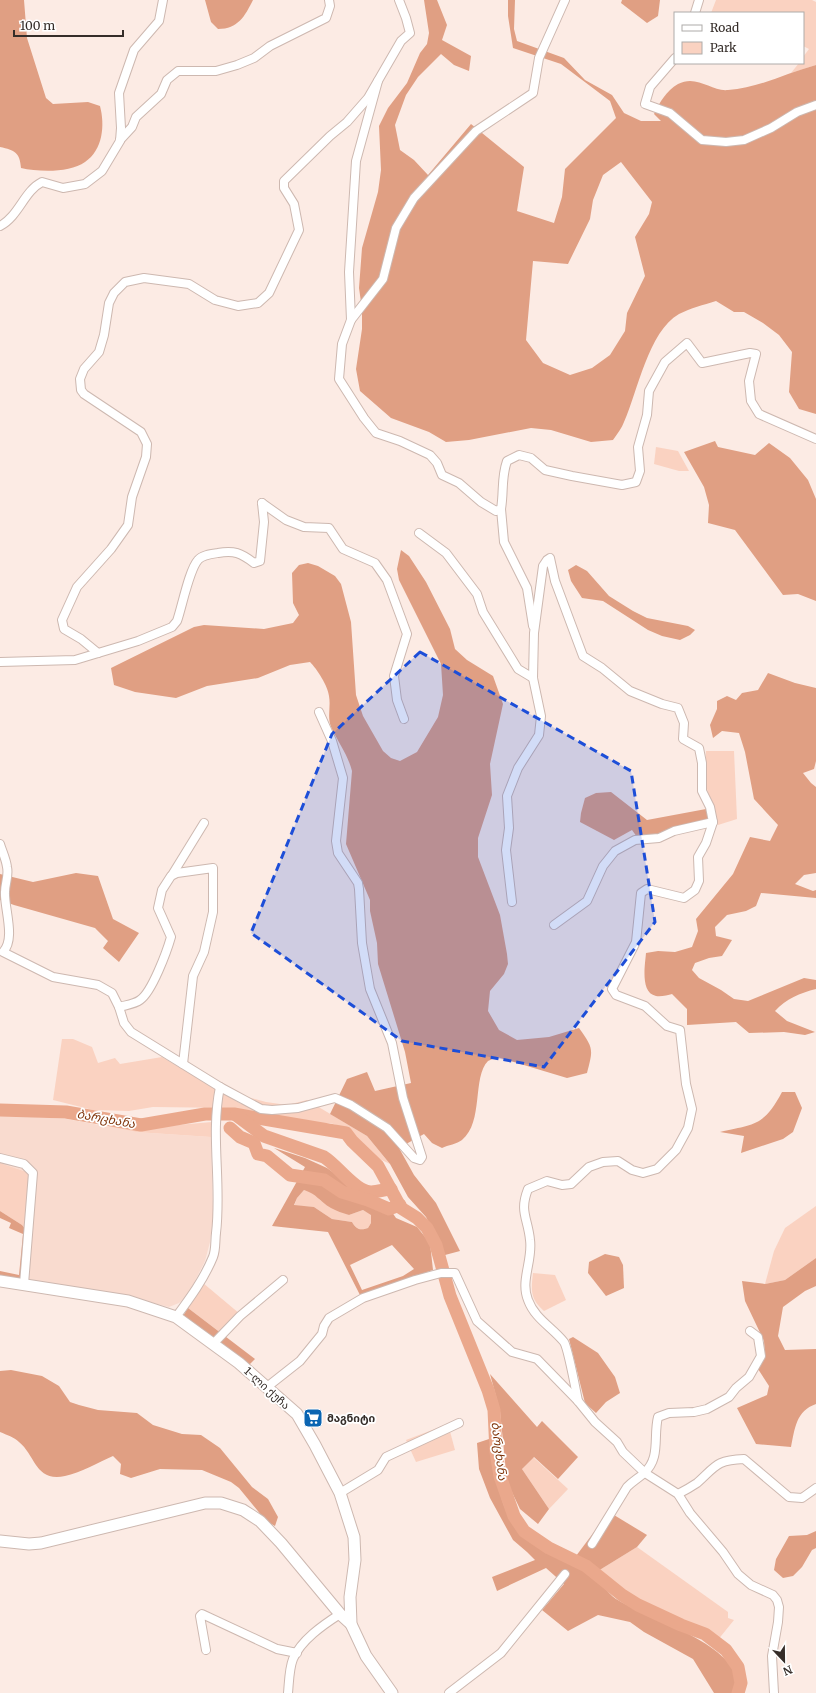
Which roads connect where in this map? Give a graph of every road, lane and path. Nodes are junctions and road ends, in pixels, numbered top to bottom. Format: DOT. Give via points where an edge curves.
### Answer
graph roads {
  1 [pos="163,0"];
  2 [pos="329,0"];
  3 [pos="399,0"];
  4 [pos="565,0"];
  5 [pos="698,0"];
  6 [pos="695,12"];
  7 [pos="674,59"];
  8 [pos="378,81"];
  9 [pos="816,105"];
  10 [pos="120,141"];
  11 [pos="0,226"];
  12 [pos="351,320"];
  13 [pos="816,439"];
  14 [pos="501,509"];
  15 [pos="419,533"];
  16 [pos="534,634"];
  17 [pos="98,653"];
  18 [pos="0,662"];
  19 [pos="533,678"];
  20 [pos="318,712"];
  21 [pos="404,719"];
  22 [pos="713,822"];
  23 [pos="204,823"];
  24 [pos="0,844"];
  25 [pos="171,876"];
  26 [pos="512,902"];
  27 [pos="554,925"];
  28 [pos="1,951"];
  29 [pos="120,1007"];
  30 [pos="183,1064"];
  31 [pos="220,1087"];
  32 [pos="0,1158"];
  33 [pos="283,1280"];
  34 [pos="0,1281"];
  35 [pos="24,1284"];
  36 [pos="176,1317"];
  37 [pos="750,1331"];
  38 [pos="213,1344"];
  39 [pos="267,1387"];
  40 [pos="578,1401"];
  41 [pos="459,1423"];
  42 [pos="645,1473"];
  43 [pos="816,1488"];
  44 [pos="340,1493"];
  45 [pos="678,1494"];
  46 [pos="0,1542"];
  47 [pos="592,1544"];
  48 [pos="565,1574"];
  49 [pos="340,1614"];
  50 [pos="351,1624"];
  51 [pos="206,1650"];
  52 [pos="297,1653"];
  53 [pos="288,1693"];
  54 [pos="392,1693"];
  55 [pos="449,1693"];
  56 [pos="774,1693"];
  1 -- 10 [label="street" via="159,21 134,50 119,93 122,128"];
  2 -- 10 [label="street" via="326,18 270,46 254,58 216,71 178,71 167,80 161,94 136,117 132,127"];
  3 -- 8 [label="street" via="410,33 401,41"];
  4 -- 12 [label="street" via="539,58 533,93 476,131 414,198 396,228 383,279"];
  5 -- 6 [label="street"];
  7 -- 9 [label="street" via="650,87 645,104 670,113 702,140 744,140 771,128 797,112"];
  8 -- 12 [label="street" via="356,161 349,272"];
  8 -- 17 [label="street" via="368,98 347,122 284,181 284,188 294,204 299,230 269,292 258,303 238,306 215,300 189,284 144,278 125,282 108,303 99,352 84,369 80,379 81,390 141,432 147,444 146,458 132,497 128,525 111,550 77,587 62,620 64,630 81,639"];
  10 -- 11 [label="street" via="102,171 85,184 63,188 42,182 33,186 21,206"];
  12 -- 14 [label="street" via="342,344 339,379 368,423 376,433 430,455 442,475 459,483 496,511"];
  13 -- 14 [label="street" via="759,414 750,401 749,381 756,354 702,363 687,343 665,362 649,391 647,415 638,447 640,471 636,482 622,485 545,470 531,458 519,455 507,461 502,475"];
  14 -- 16 [label="street" via="504,542 527,588"];
  15 -- 19 [label="street" via="446,553 477,594 483,612 518,670"];
  16 -- 19 [label="street"];
  16 -- 22 [label="street" via="543,566 550,558 555,581 583,656 630,691 678,708 684,723 683,739 699,748 702,791 710,807"];
  17 -- 18 [label="street" via="74,660"];
  17 -- 21 [label="street" via="172,627 178,621 193,567 198,559 230,550 244,555 254,563 260,561 264,522 262,503 286,520 304,527 329,528 343,549 375,563 387,580 407,634 394,676 397,700"];
  19 -- 26 [label="street" via="541,716 539,735 518,768 507,796 509,828 506,850"];
  20 -- 31 [label="street" via="332,741 343,778 336,841 338,853 358,883 362,943 370,989 392,1043 403,1098 422,1157 420,1160 414,1158 388,1128 335,1098 298,1108 261,1109"];
  22 -- 27 [label="street" via="674,831 659,838 635,840 615,850 602,866 587,901"];
  22 -- 40 [label="street" via="698,857 699,881 695,890 684,898 647,889 641,893 636,942 612,989 616,995 645,1006 667,1026 680,1030 686,1084 692,1108 688,1128 676,1150 657,1169 643,1173 632,1170 618,1161 603,1162 589,1167 572,1184 562,1185 547,1180 528,1189 523,1205 531,1256 525,1281 527,1299 536,1316 564,1343"];
  23 -- 25 [label="street"];
  24 -- 28 [label="street" via="8,868 5,890 9,931 6,949"];
  25 -- 29 [label="street" via="162,890 158,908 172,937 168,950 150,988 140,1000"];
  25 -- 30 [label="street" via="213,868 213,912 204,952 193,976"];
  28 -- 29 [label="street" via="53,977 98,985 112,993"];
  29 -- 30 [label="street" via="124,1023 131,1032"];
  30 -- 31 [label="street"];
  31 -- 36 [label="street" via="215,1126 218,1214 213,1256 196,1290"];
  32 -- 35 [label="street" via="24,1164 33,1173"];
  33 -- 38 [label="street" via="240,1316"];
  34 -- 35 [label="street, 1-ლი ქუჩა"];
  35 -- 36 [label="street, 1-ლი ქუჩა" via="128,1301"];
  36 -- 38 [label="street, 1-ლი ქუჩა"];
  37 -- 42 [label="street" via="758,1338 761,1356 749,1377 729,1397 707,1409 669,1413 658,1417 656,1456"];
  38 -- 39 [label="street, 1-ლი ქუჩა"];
  39 -- 40 [label="street" via="300,1361 322,1334 328,1318 363,1298 441,1273 456,1273 477,1321 512,1352 537,1359"];
  39 -- 44 [label="street, 1-ლი ქუჩა" via="297,1414"];
  40 -- 42 [label="street"];
  41 -- 44 [label="street" via="386,1457 378,1470"];
  42 -- 45 [label="street"];
  42 -- 47 [label="street" via="634,1479 627,1487"];
  43 -- 45 [label="street" via="802,1498 789,1497 744,1460 729,1460 712,1467 696,1483"];
  44 -- 50 [label="street, 1-ლი ქუჩა" via="354,1537"];
  45 -- 56 [label="street" via="738,1574 777,1600 778,1622 772,1656"];
  46 -- 49 [label="street" via="41,1543 205,1503 221,1503 242,1510 260,1521"];
  48 -- 55 [label="street" via="501,1653"];
  49 -- 50 [label="street"];
  49 -- 52 [label="street" via="309,1637"];
  50 -- 54 [label="street, 1-ლი ქუჩა" via="366,1656"];
  51 -- 52 [label="street" via="200,1616 202,1614 277,1649"];
  52 -- 53 [label="street" via="293,1660"];
}
